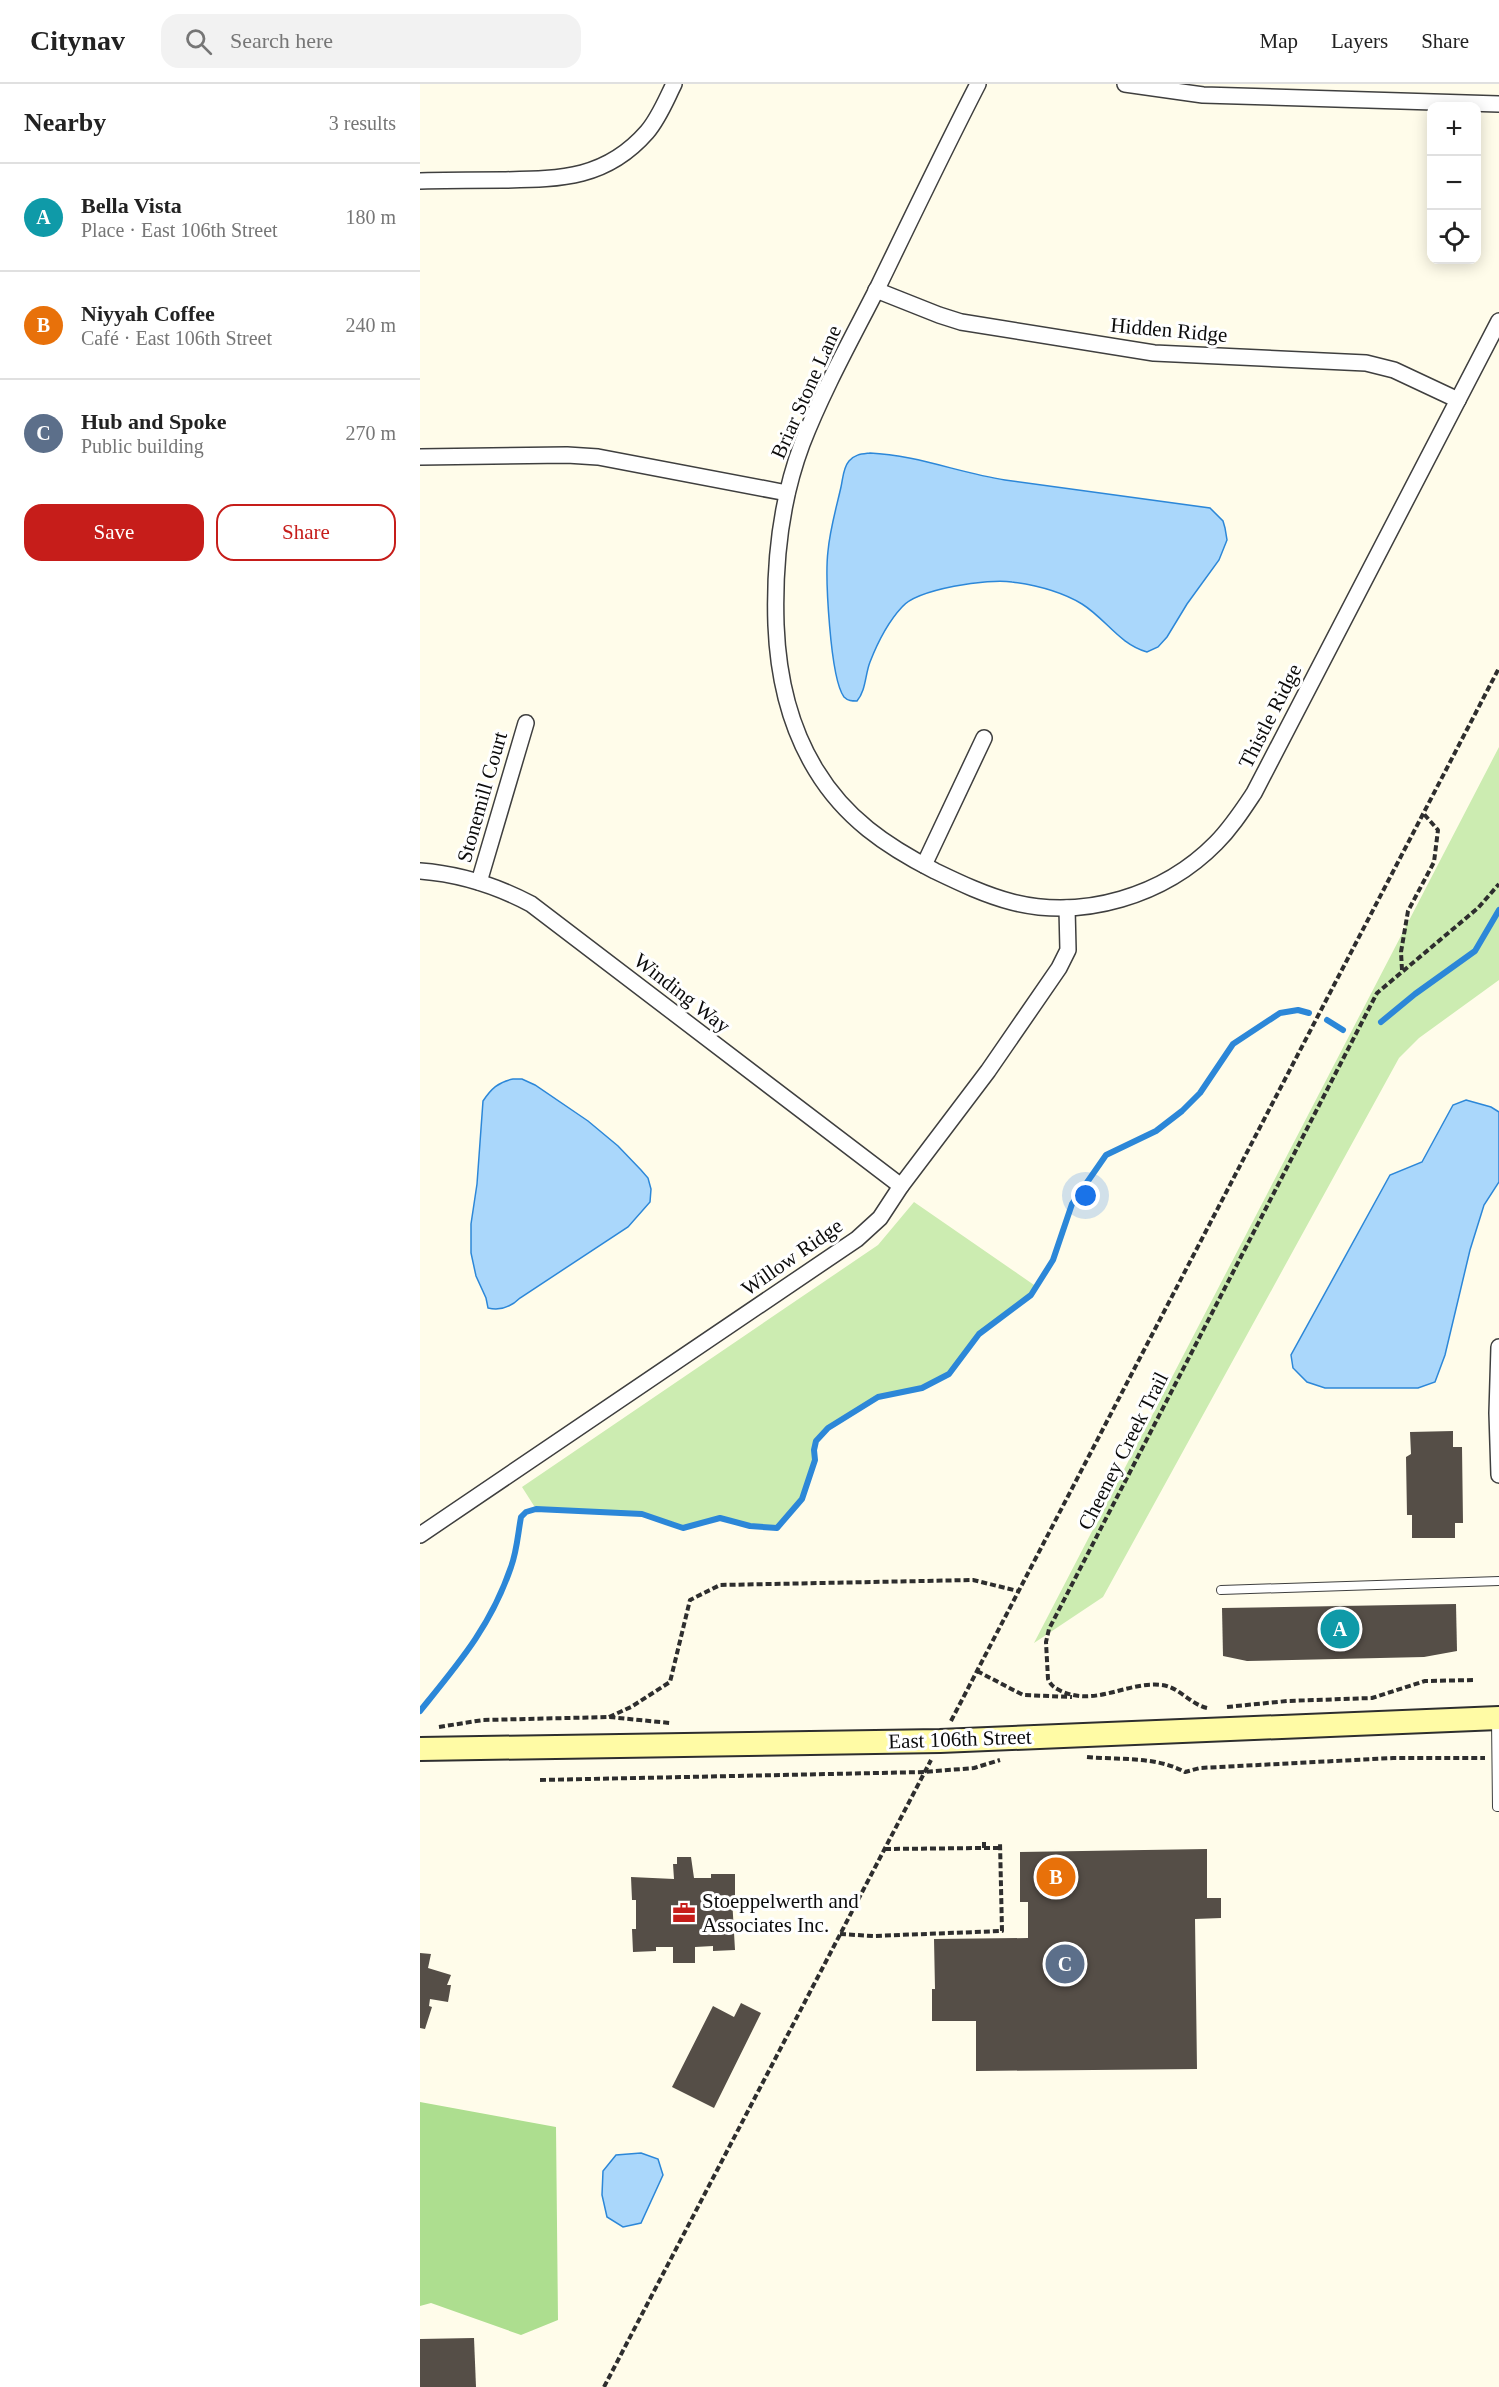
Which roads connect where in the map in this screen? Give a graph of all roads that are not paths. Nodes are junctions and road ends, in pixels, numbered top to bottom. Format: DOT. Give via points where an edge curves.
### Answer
graph roads {
  1 [pos="674,84"];
  2 [pos="978,84"];
  3 [pos="1125,84"];
  4 [pos="1284,91"];
  5 [pos="1499,104"];
  6 [pos="420,181"];
  7 [pos="876,290"];
  8 [pos="1499,321"];
  9 [pos="1458,400"];
  10 [pos="420,457"];
  11 [pos="787,493"];
  12 [pos="526,723"];
  13 [pos="984,738"];
  14 [pos="924,865"];
  15 [pos="420,870"];
  16 [pos="479,882"];
  17 [pos="1067,908"];
  18 [pos="901,1186"];
  19 [pos="1499,1347"];
  20 [pos="1499,1475"];
  21 [pos="420,1535"];
  22 [pos="1499,1581"];
  23 [pos="1221,1590"];
  24 [pos="1497,1718"];
  25 [pos="420,1749"];
  26 [pos="1499,1807"];
  1 -- 6 [label="street" via="647,132 622,155 595,170 542,179"];
  2 -- 7 [label="street, Briar Stone Lane"];
  3 -- 4 [label="street" via="1203,95"];
  4 -- 5 [label="street"];
  7 -- 9 [label="street, Hidden Ridge" via="961,322 1132,350 1366,363 1394,370"];
  7 -- 11 [label="street, Briar Stone Lane" via="809,426"];
  8 -- 9 [label="street, Thistle Ridge"];
  9 -- 17 [label="street, Thistle Ridge" via="1254,793 1234,823 1214,846 1168,879 1106,904"];
  10 -- 11 [label="street" via="598,457"];
  11 -- 14 [label="street, Briar Stone Lane" via="780,537 776,624 782,678 793,722 815,769 835,796 885,844"];
  12 -- 16 [label="street, Stonemill Court"];
  13 -- 14 [label="street"];
  14 -- 17 [label="street, Thistle Ridge" via="970,888 1014,903"];
  15 -- 16 [label="street, Winding Way"];
  16 -- 18 [label="street, Winding Way" via="510,893 550,917"];
  17 -- 18 [label="street, Willow Ridge" via="1068,950 1059,968"];
  18 -- 21 [label="street, Willow Ridge" via="880,1218 857,1239"];
  19 -- 20 [label="street"];
  22 -- 23 [label="lane"];
  24 -- 25 [label="main road, East 106th Street" via="940,1741"];
  24 -- 26 [label="lane"];
}
